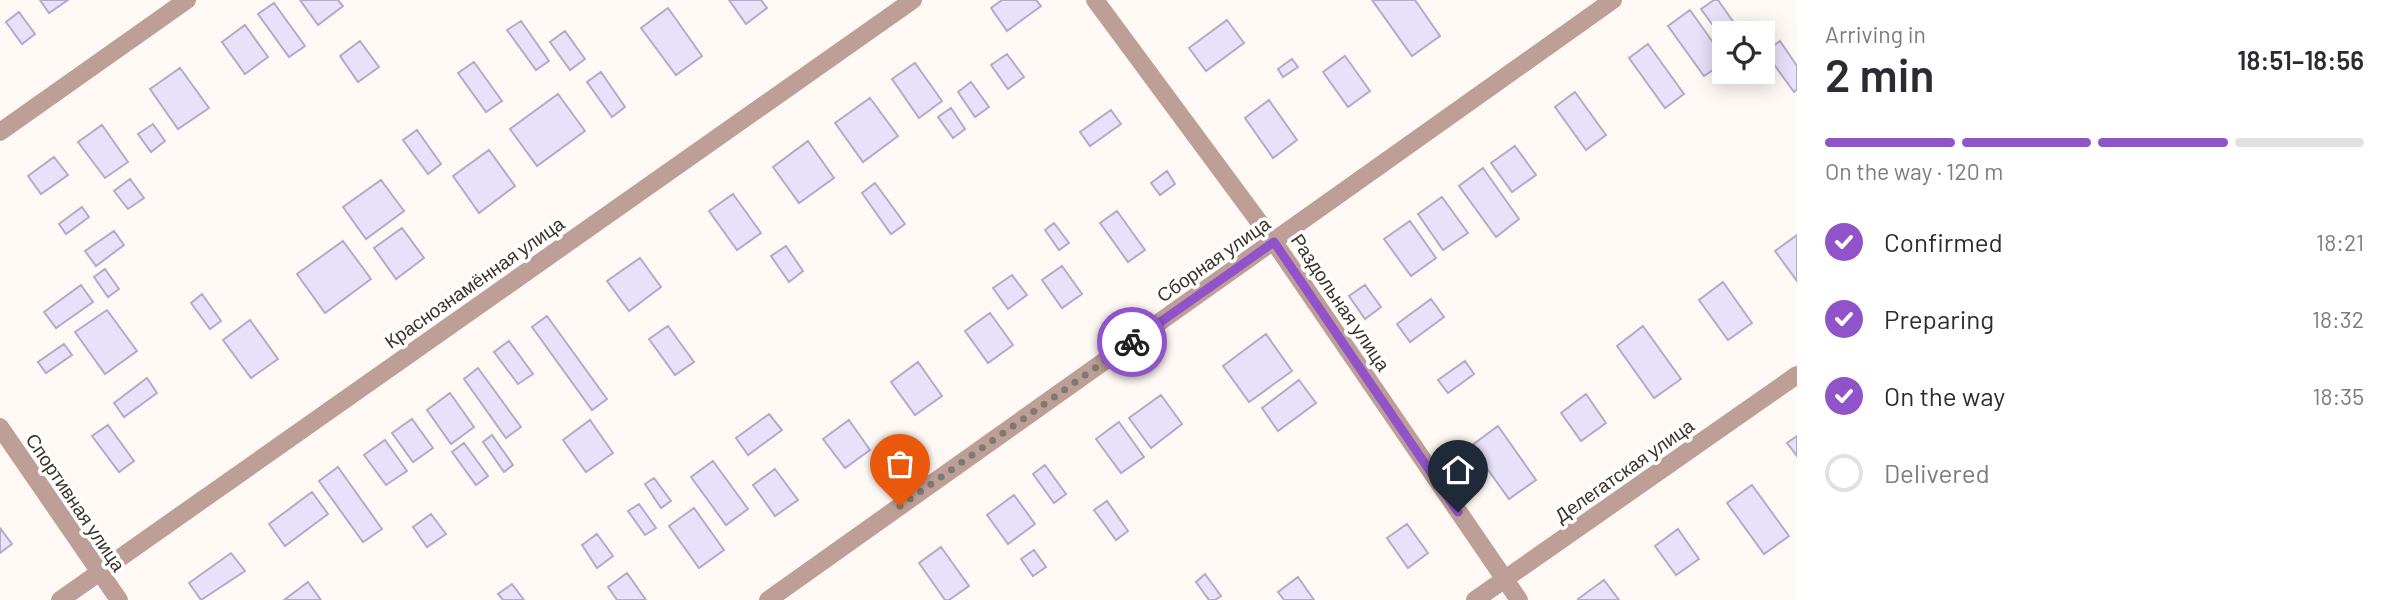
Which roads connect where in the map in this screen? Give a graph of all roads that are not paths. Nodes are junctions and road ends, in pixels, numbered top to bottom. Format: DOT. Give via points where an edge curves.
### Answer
graph roads {
  1 [pos="187,0"];
  2 [pos="912,0"];
  3 [pos="1095,0"];
  4 [pos="1613,0"];
  5 [pos="0,132"];
  6 [pos="1274,242"];
  7 [pos="1797,375"];
  8 [pos="0,427"];
  9 [pos="97,573"];
  10 [pos="1504,579"];
  11 [pos="60,600"];
  12 [pos="118,600"];
  13 [pos="768,600"];
  14 [pos="1475,600"];
  15 [pos="1519,600"];
  1 -- 5 [label="street"];
  2 -- 9 [label="street, Краснознамённая улица"];
  3 -- 6 [label="street, Раздольная улица"];
  4 -- 6 [label="street, Сборная улица"];
  6 -- 10 [label="street, Раздольная улица"];
  6 -- 13 [label="street, Сборная улица"];
  7 -- 10 [label="street, Делегатская улица"];
  8 -- 9 [label="street, Спортивная улица"];
  9 -- 11 [label="street, Краснознамённая улица"];
  9 -- 12 [label="street, Спортивная улица"];
  10 -- 14 [label="street, Делегатская улица"];
  10 -- 15 [label="street, Раздольная улица"];
}
